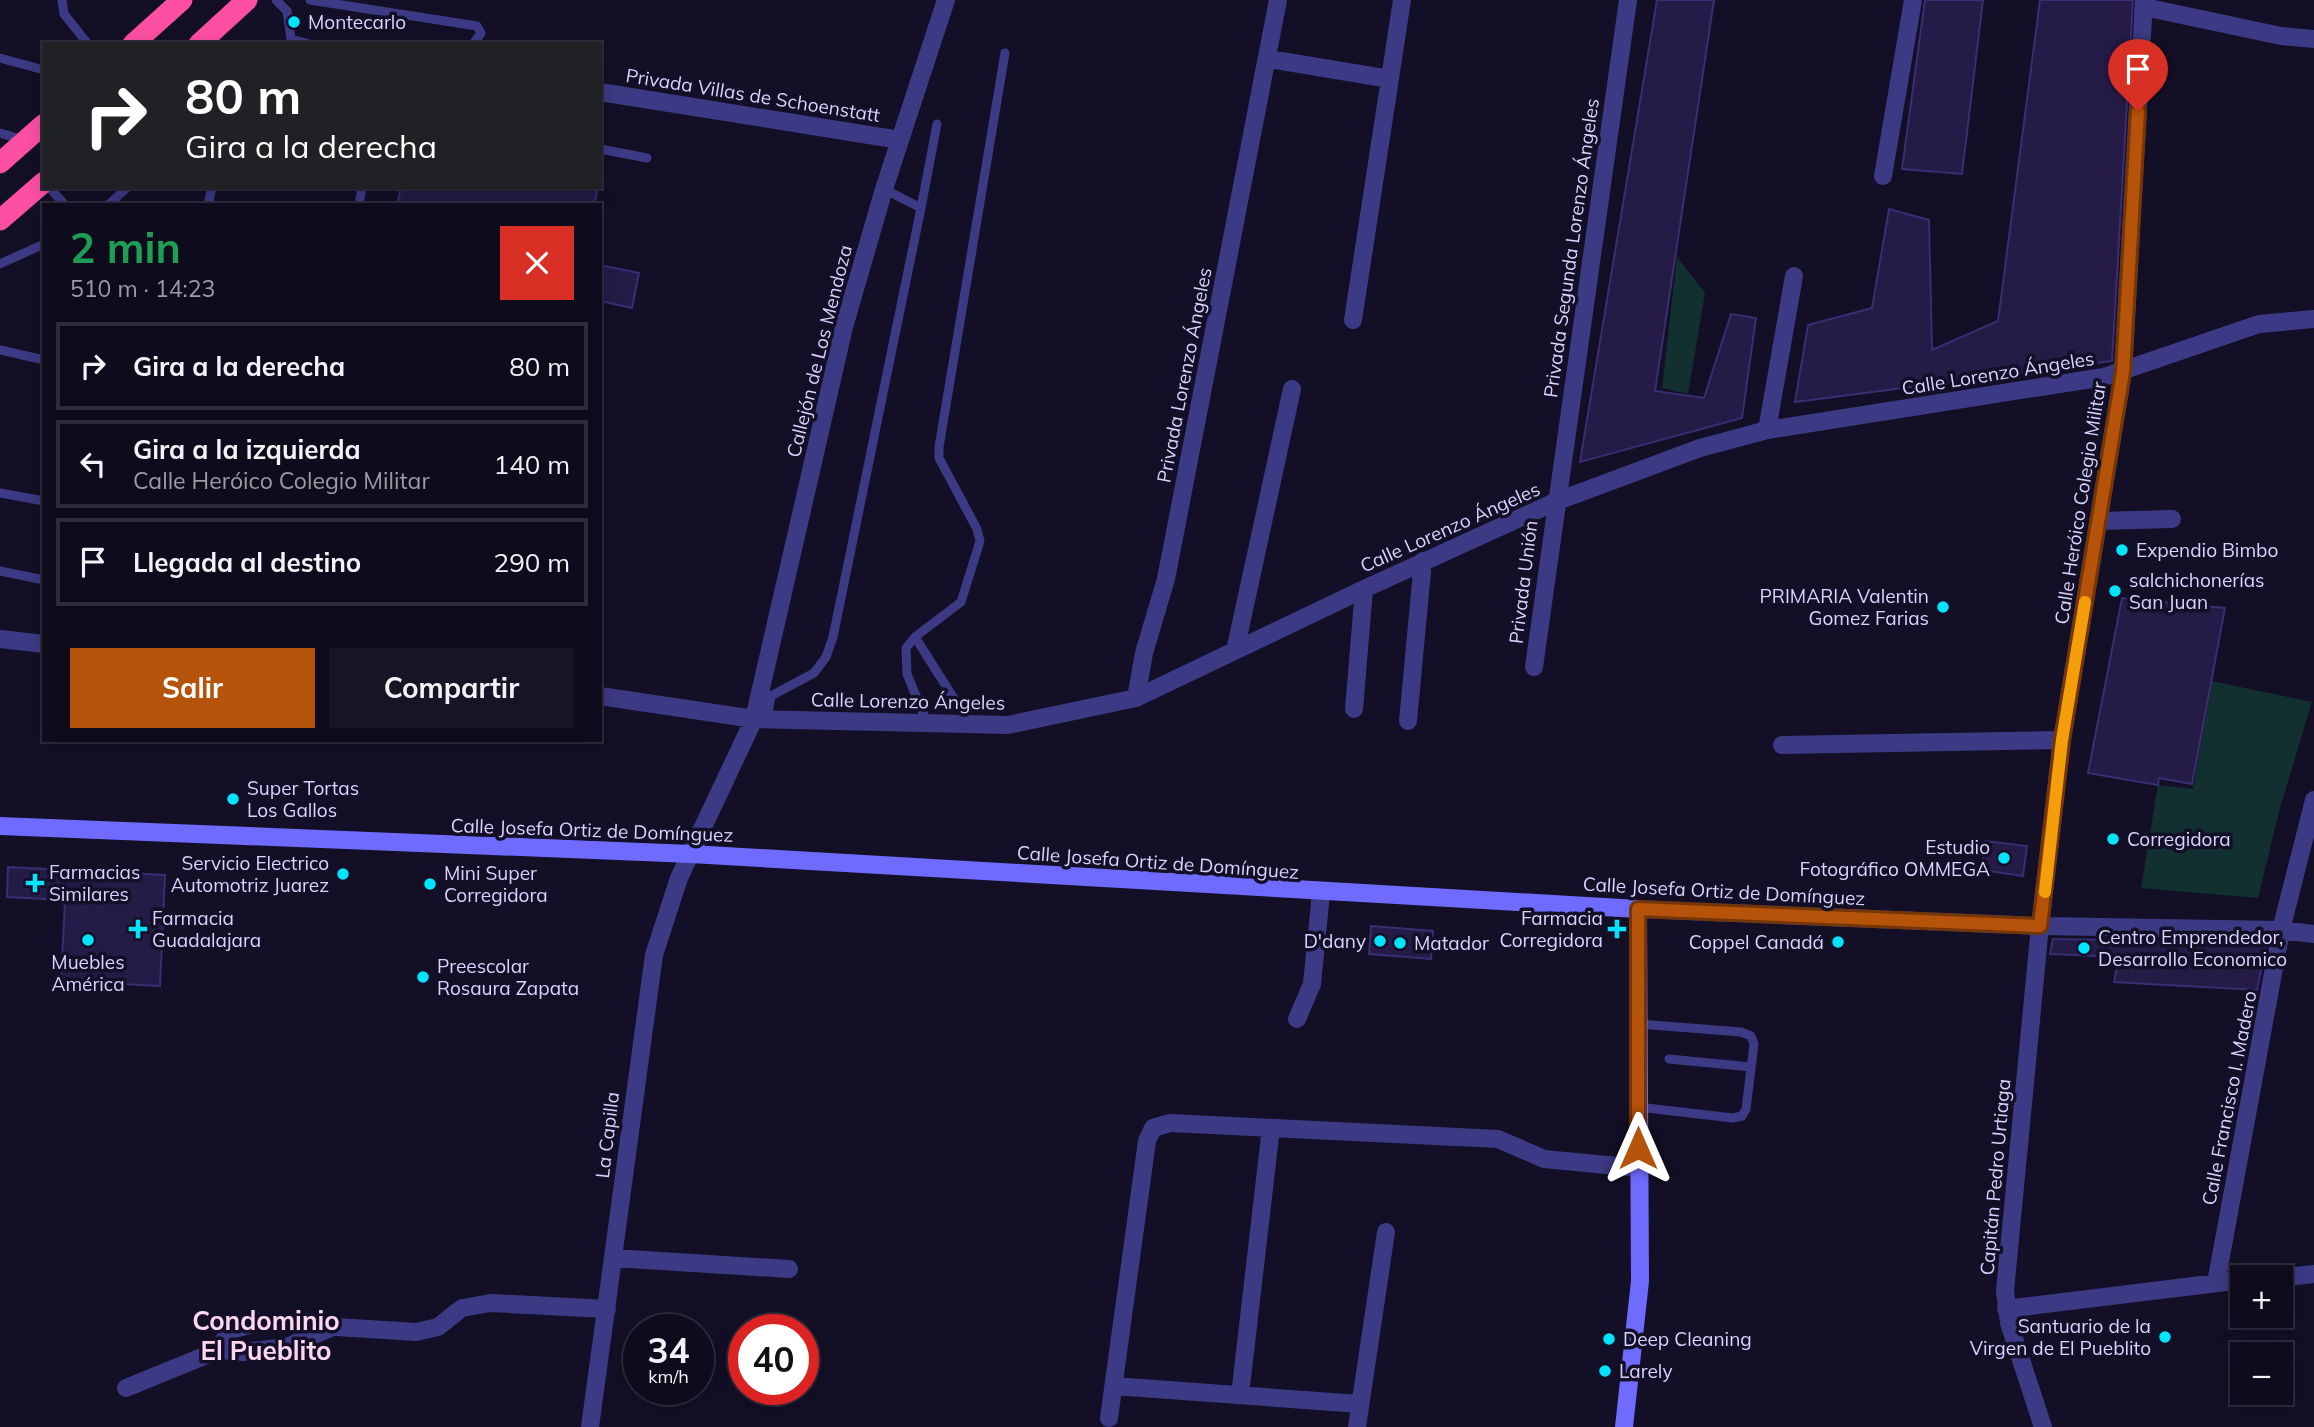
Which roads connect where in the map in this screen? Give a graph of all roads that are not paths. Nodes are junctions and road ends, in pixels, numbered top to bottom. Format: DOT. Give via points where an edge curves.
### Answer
graph roads {
  1 [pos="62,0"];
  2 [pos="247,0"];
  3 [pos="276,0"];
  4 [pos="310,0"];
  5 [pos="946,0"];
  6 [pos="1278,0"];
  7 [pos="1402,0"];
  8 [pos="1628,0"];
  9 [pos="1913,0"];
  10 [pos="178,1"];
  11 [pos="2144,4"];
  12 [pos="2314,39"];
  13 [pos="86,42"];
  14 [pos="135,42"];
  15 [pos="201,42"];
  16 [pos="302,42"];
  17 [pos="474,42"];
  18 [pos="1004,53"];
  19 [pos="0,58"];
  20 [pos="1269,59"];
  21 [pos="42,69"];
  22 [pos="1390,79"];
  23 [pos="602,92"];
  24 [pos="937,124"];
  25 [pos="42,126"];
  26 [pos="0,133"];
  27 [pos="900,140"];
  28 [pos="25,141"];
  29 [pos="602,149"];
  30 [pos="647,158"];
  31 [pos="0,163"];
  32 [pos="1883,176"];
  33 [pos="42,185"];
  34 [pos="51,189"];
  35 [pos="126,189"];
  36 [pos="884,189"];
  37 [pos="63,203"];
  38 [pos="110,203"];
  39 [pos="921,208"];
  40 [pos="0,220"];
  41 [pos="42,245"];
  42 [pos="0,264"];
  43 [pos="1794,276"];
  44 [pos="2314,319"];
  45 [pos="1353,320"];
  46 [pos="0,350"];
  47 [pos="42,360"];
  48 [pos="2123,372"];
  49 [pos="1292,388"];
  50 [pos="1767,430"];
  51 [pos="0,493"];
  52 [pos="42,501"];
  53 [pos="1555,502"];
  54 [pos="2172,519"];
  55 [pos="2098,521"];
  56 [pos="1423,561"];
  57 [pos="0,571"];
  58 [pos="42,580"];
  59 [pos="1364,589"];
  60 [pos="915,637"];
  61 [pos="0,639"];
  62 [pos="42,644"];
  63 [pos="1235,651"];
  64 [pos="1534,667"];
  65 [pos="602,696"];
  66 [pos="1136,698"];
  67 [pos="1354,709"];
  68 [pos="760,719"];
  69 [pos="1408,721"];
  70 [pos="927,723"];
  71 [pos="970,724"];
  72 [pos="2062,740"];
  73 [pos="1782,745"];
  74 [pos="2314,800"];
  75 [pos="0,826"];
  76 [pos="691,854"];
  77 [pos="1321,893"];
  78 [pos="1638,909"];
  79 [pos="2040,926"];
  80 [pos="2281,930"];
  81 [pos="2314,934"];
  82 [pos="1297,1019"];
  83 [pos="1638,1024"];
  84 [pos="1669,1059"];
  85 [pos="1751,1068"];
  86 [pos="1638,1107"];
  87 [pos="1271,1128"];
  88 [pos="1638,1168"];
  89 [pos="1385,1232"];
  90 [pos="613,1258"];
  91 [pos="789,1269"];
  92 [pos="2314,1275"];
  93 [pos="2293,1277"];
  94 [pos="2230,1281"];
  95 [pos="2216,1283"];
  96 [pos="607,1309"];
  97 [pos="2006,1309"];
  98 [pos="330,1328"];
  99 [pos="219,1350"];
  100 [pos="1114,1386"];
  101 [pos="126,1388"];
  102 [pos="1240,1395"];
  103 [pos="1360,1404"];
  104 [pos="1109,1418"];
  105 [pos="590,1427"];
  106 [pos="1357,1427"];
  107 [pos="1624,1427"];
  108 [pos="2043,1427"];
  1 -- 13 [label="lane" via="64,14"];
  2 -- 15 [label="highway"];
  3 -- 16 [label="lane" via="287,11 291,39"];
  4 -- 17 [label="lane" via="477,26 481,33"];
  5 -- 27 [label="street, Callejón de Los Mendoza"];
  6 -- 20 [label="street, Privada Lorenzo Ángeles"];
  7 -- 22 [label="street"];
  8 -- 53 [label="street, Privada Segunda Lorenzo Ángeles"];
  9 -- 32 [label="street"];
  10 -- 14 [label="highway"];
  11 -- 12 [label="street" via="2281,36"];
  11 -- 48 [label="street, Calle Heróico Colegio Militar"];
  18 -- 60 [label="lane" via="939,447 939,458 980,541 961,603"];
  19 -- 21 [label="lane"];
  20 -- 22 [label="street"];
  20 -- 66 [label="street, Privada Lorenzo Ángeles" via="1166,579"];
  22 -- 45 [label="street"];
  23 -- 27 [label="street, Privada Villas de Schoenstatt"];
  24 -- 39 [label="lane"];
  25 -- 28 [label="highway"];
  26 -- 28 [label="lane"];
  27 -- 36 [label="street, Callejón de Los Mendoza"];
  28 -- 31 [label="highway"];
  29 -- 30 [label="lane"];
  33 -- 40 [label="highway"];
  34 -- 37 [label="lane"];
  35 -- 38 [label="lane"];
  36 -- 39 [label="lane"];
  36 -- 68 [label="street, Callejón de Los Mendoza" via="844,327"];
  39 -- 68 [label="lane" via="833,637 814,673 771,696"];
  41 -- 42 [label="lane"];
  43 -- 50 [label="street"];
  44 -- 48 [label="street, Calle Lorenzo Ángeles" via="2259,324"];
  46 -- 47 [label="lane"];
  48 -- 50 [label="street, Calle Lorenzo Ángeles"];
  48 -- 55 [label="street, Calle Heróico Colegio Militar"];
  49 -- 63 [label="street"];
  50 -- 53 [label="street, Calle Lorenzo Ángeles" via="1700,447"];
  51 -- 52 [label="lane"];
  53 -- 56 [label="street, Calle Lorenzo Ángeles"];
  53 -- 64 [label="street, Privada Unión"];
  54 -- 55 [label="street"];
  55 -- 72 [label="street, Calle Heróico Colegio Militar"];
  56 -- 59 [label="street, Calle Lorenzo Ángeles"];
  56 -- 69 [label="street"];
  57 -- 58 [label="lane"];
  59 -- 63 [label="street, Calle Lorenzo Ángeles"];
  59 -- 67 [label="street"];
  60 -- 70 [label="lane" via="904,658"];
  60 -- 71 [label="lane"];
  61 -- 62 [label="street"];
  63 -- 66 [label="street, Calle Lorenzo Ángeles"];
  65 -- 68 [label="street, Calle Lorenzo Ángeles"];
  66 -- 71 [label="street, Calle Lorenzo Ángeles" via="1008,725"];
  68 -- 70 [label="street, Calle Lorenzo Ángeles"];
  68 -- 76 [label="street"];
  70 -- 71 [label="street, Calle Lorenzo Ángeles"];
  72 -- 73 [label="street"];
  72 -- 79 [label="street, Calle Heróico Colegio Militar"];
  74 -- 80 [label="street, Calle Francisco I. Madero"];
  75 -- 76 [label="street, Calle Josefa Ortiz de Domínguez"];
  76 -- 77 [label="street, Calle Josefa Ortiz de Domínguez"];
  76 -- 90 [label="street, La Capilla" via="654,955"];
  77 -- 78 [label="street, Calle Josefa Ortiz de Domínguez"];
  77 -- 82 [label="street" via="1311,984"];
  78 -- 79 [label="street, Calle Josefa Ortiz de Domínguez"];
  78 -- 83 [label="street"];
  79 -- 80 [label="street, Calle Josefa Ortiz de Domínguez"];
  79 -- 97 [label="street, Capitán Pedro Urtiaga"];
  80 -- 81 [label="street, Calle Josefa Ortiz de Domínguez"];
  80 -- 95 [label="street, Calle Francisco I. Madero"];
  83 -- 85 [label="lane" via="1741,1032 1751,1036 1754,1045"];
  83 -- 86 [label="street"];
  84 -- 85 [label="lane"];
  85 -- 86 [label="lane" via="1742,1115 1733,1118"];
  86 -- 88 [label="street"];
  87 -- 88 [label="street" via="1498,1139 1544,1158"];
  87 -- 100 [label="street" via="1170,1123 1153,1128 1147,1141"];
  87 -- 102 [label="street"];
  88 -- 107 [label="street" via="1640,1280"];
  89 -- 103 [label="street"];
  90 -- 91 [label="street"];
  90 -- 96 [label="street, La Capilla"];
  92 -- 93 [label="street"];
  94 -- 95 [label="street"];
  95 -- 97 [label="street"];
  96 -- 98 [label="street" via="491,1303 463,1308 438,1327 416,1332"];
  96 -- 105 [label="street, La Capilla"];
  97 -- 108 [label="street, Capitán Pedro Urtiaga"];
  98 -- 99 [label="street" via="287,1347"];
  98 -- 99 [label="street" via="258,1322 229,1331"];
  99 -- 101 [label="street"];
  100 -- 102 [label="street"];
  100 -- 104 [label="street"];
  102 -- 103 [label="street"];
  103 -- 106 [label="street"];
}
